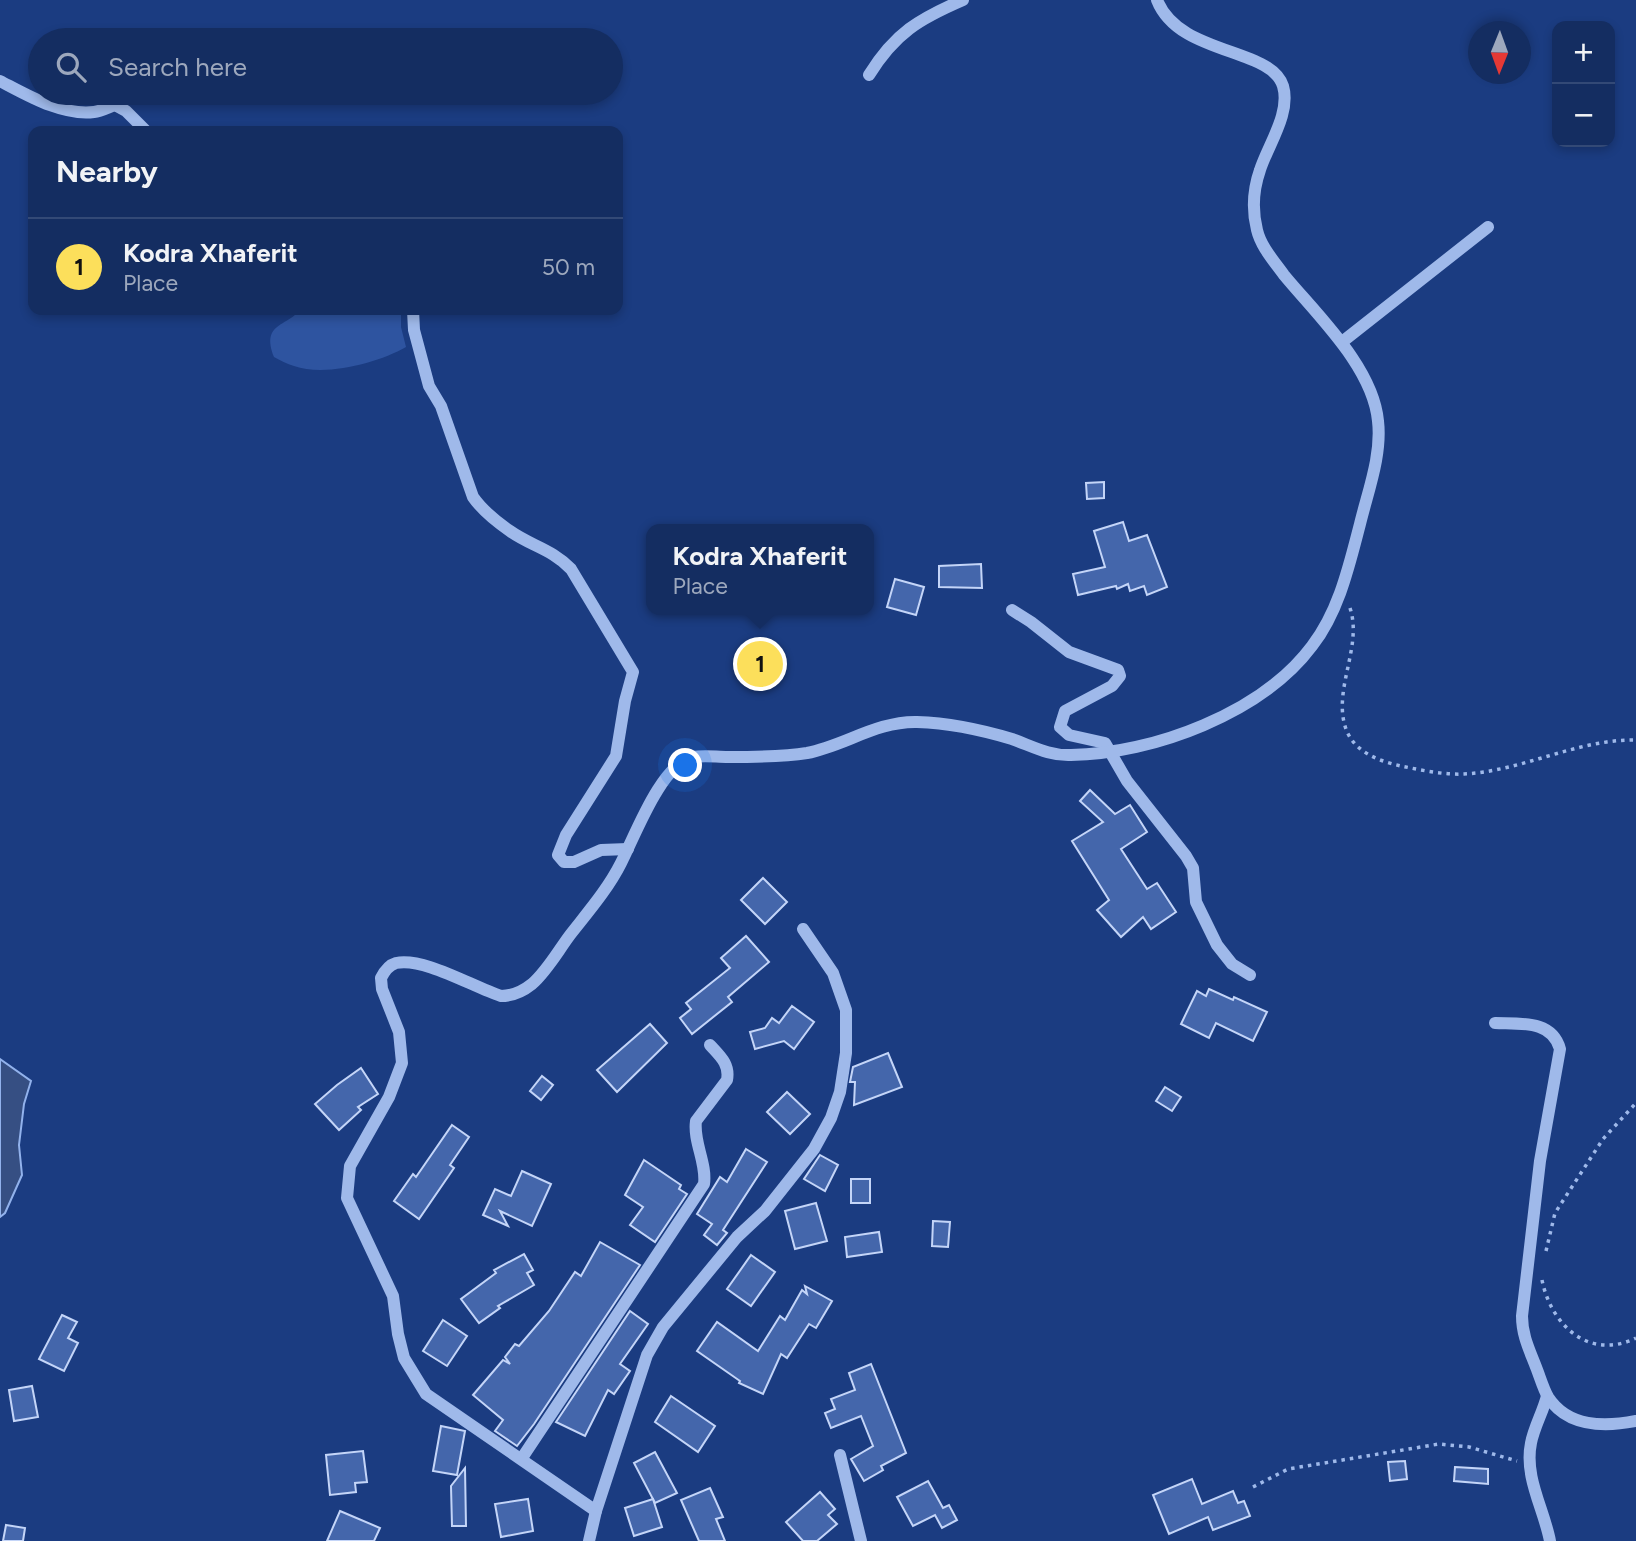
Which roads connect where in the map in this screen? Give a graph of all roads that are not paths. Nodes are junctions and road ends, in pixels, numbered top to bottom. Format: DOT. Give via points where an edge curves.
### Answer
graph roads {
  1 [pos="963,0"];
  2 [pos="1157,0"];
  3 [pos="869,75"];
  4 [pos="0,81"];
  5 [pos="28,95"];
  6 [pos="53,105"];
  7 [pos="115,105"];
  8 [pos="115,105"];
  9 [pos="141,126"];
  10 [pos="1488,227"];
  11 [pos="413,315"];
  12 [pos="1342,342"];
  13 [pos="1012,610"];
  14 [pos="1108,751"];
  15 [pos="628,849"];
  16 [pos="803,929"];
  17 [pos="1250,975"];
  18 [pos="1495,1023"];
  19 [pos="710,1045"];
  20 [pos="1547,1396"];
  21 [pos="1636,1421"];
  22 [pos="840,1455"];
  23 [pos="522,1458"];
  24 [pos="596,1511"];
  25 [pos="589,1541"];
  26 [pos="861,1541"];
  27 [pos="1550,1541"];
  1 -- 3 [label="street" via="906,30 886,48"];
  2 -- 12 [label="street" via="1175,26 1260,64 1279,78 1284,98 1280,119 1254,192 1258,236"];
  4 -- 5 [label="street"];
  6 -- 7 [label="street" via="94,112"];
  8 -- 9 [label="street"];
  10 -- 12 [label="street"];
  11 -- 15 [label="street" via="429,386 441,405 473,497 510,531 559,557 571,569 633,672 616,756 558,855 564,862 574,862 601,850"];
  12 -- 14 [label="street" via="1358,366 1378,418 1374,467 1341,593 1315,644 1285,678 1222,716 1155,744"];
  13 -- 14 [label="street" via="1069,652 1118,670 1120,676 1112,686 1065,711 1060,727 1069,735 1105,743"];
  14 -- 15 [label="street" via="1049,753 981,732 914,722 886,726 801,754 695,757 682,760 662,783"];
  14 -- 17 [label="street" via="1193,868 1196,902 1217,945 1232,964"];
  15 -- 23 [label="street" via="608,885 541,975 514,996 500,996 419,964 395,963 380,978 400,1032 402,1063 389,1097 350,1166 347,1198 393,1296 398,1334 413,1377 426,1394"];
  16 -- 24 [label="street" via="833,973 846,1010 846,1052 831,1118 814,1149 774,1201 737,1237 658,1336 647,1355"];
  18 -- 20 [label="street" via="1541,1027 1557,1038 1560,1049 1540,1161 1522,1315 1523,1336"];
  19 -- 23 [label="street" via="728,1072 727,1080 696,1121 704,1184"];
  20 -- 21 [label="street" via="1580,1422 1615,1425"];
  20 -- 27 [label="street" via="1531,1444 1530,1465"];
  22 -- 26 [label="street"];
  23 -- 24 [label="street"];
  24 -- 25 [label="street"];
}
